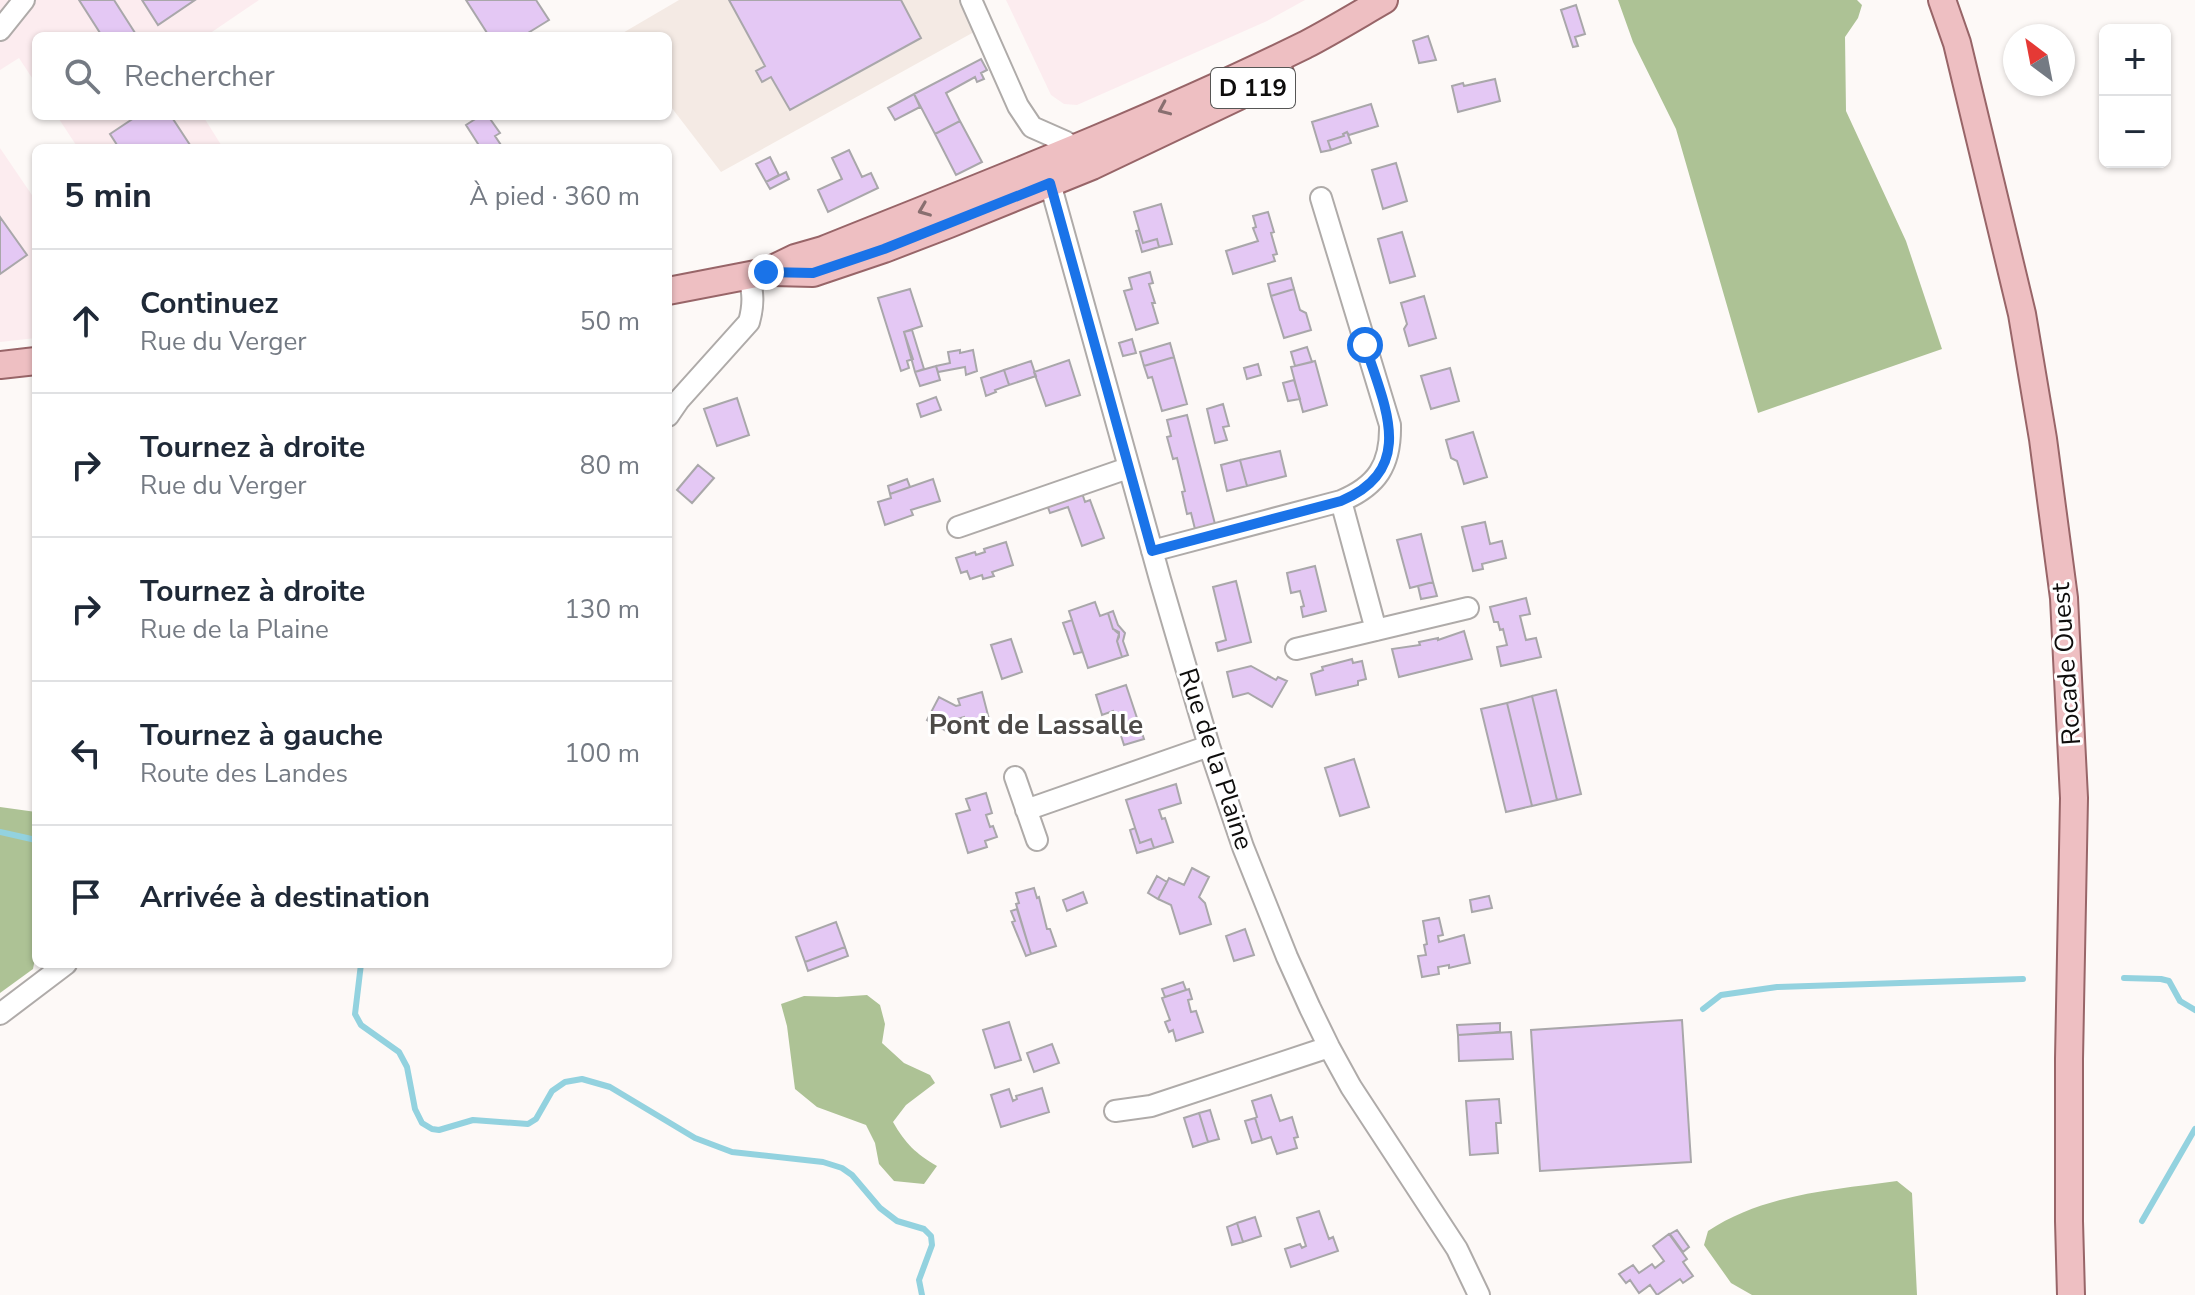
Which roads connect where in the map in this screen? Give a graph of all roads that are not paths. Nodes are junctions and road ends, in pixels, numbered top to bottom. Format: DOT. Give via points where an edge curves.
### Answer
graph roads {
  1 [pos="24,0"];
  2 [pos="971,0"];
  3 [pos="1384,0"];
  4 [pos="1408,0"];
  5 [pos="1942,0"];
  6 [pos="1953,0"];
  7 [pos="0,30"];
  8 [pos="1957,43"];
  9 [pos="1071,149"];
  10 [pos="1050,183"];
  11 [pos="1321,198"];
  12 [pos="757,274"];
  13 [pos="672,290"];
  14 [pos="32,361"];
  15 [pos="0,365"];
  16 [pos="672,410"];
  17 [pos="1128,468"];
  18 [pos="1341,501"];
  19 [pos="958,527"];
  20 [pos="1152,551"];
  21 [pos="1468,608"];
  22 [pos="1376,630"];
  23 [pos="1296,649"];
  24 [pos="1209,746"];
  25 [pos="1015,777"];
  26 [pos="1026,810"];
  27 [pos="1037,840"];
  28 [pos="61,968"];
  29 [pos="0,1014"];
  30 [pos="1329,1047"];
  31 [pos="1115,1111"];
  32 [pos="1479,1295"];
  33 [pos="2071,1295"];
  1 -- 7 [label="street"];
  2 -- 9 [label="street" via="1032,127"];
  3 -- 9 [label="main road, one-way" via="1307,44"];
  4 -- 10 [label="main road, D 119" via="1239,96"];
  5 -- 8 [label="main road, Rocade Ouest"];
  6 -- 8 [label="main road, Rocade Ouest"];
  8 -- 33 [label="main road, Rocade Ouest" via="2022,314 2064,598 2074,798"];
  9 -- 10 [label="street"];
  9 -- 12 [label="main road, one-way"];
  10 -- 12 [label="main road, D 119" via="813,273"];
  10 -- 17 [label="street, Rue de la Plaine"];
  11 -- 18 [label="street" via="1390,425 1385,465 1371,484"];
  12 -- 13 [label="main road, D 119"];
  12 -- 16 [label="street" via="749,322"];
  14 -- 15 [label="main road"];
  17 -- 19 [label="street"];
  17 -- 20 [label="street, Rue de la Plaine"];
  18 -- 20 [label="street"];
  18 -- 22 [label="street"];
  20 -- 24 [label="street, Rue de la Plaine"];
  21 -- 22 [label="street"];
  22 -- 23 [label="street"];
  24 -- 26 [label="street"];
  24 -- 30 [label="street, Rue de la Plaine" via="1243,847"];
  25 -- 26 [label="street"];
  26 -- 27 [label="street"];
  28 -- 29 [label="street"];
  30 -- 31 [label="street" via="1151,1106"];
  30 -- 32 [label="street, Rue de la Plaine" via="1457,1249"];
}
